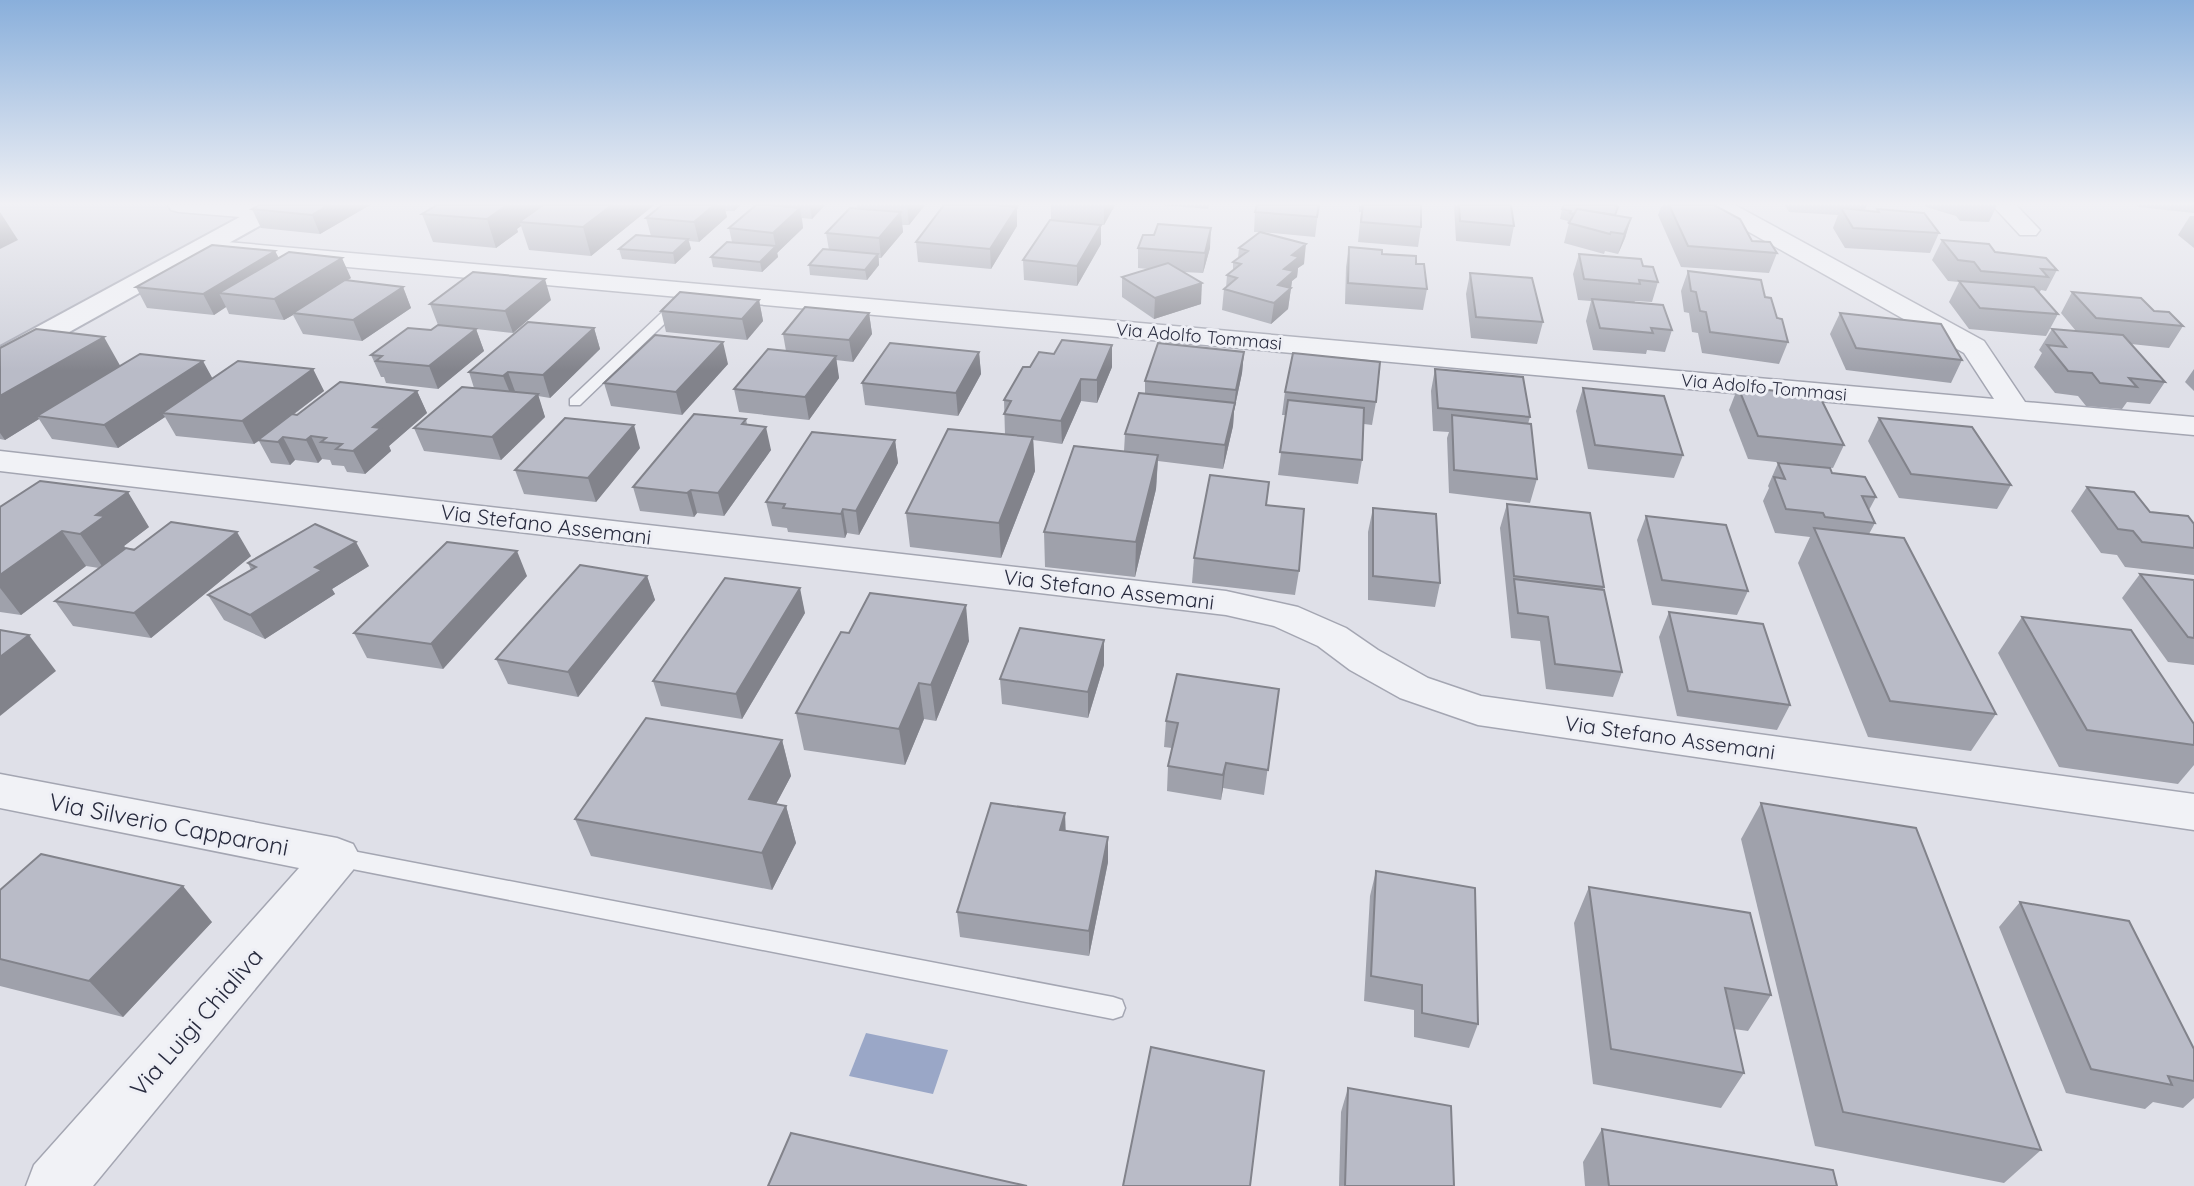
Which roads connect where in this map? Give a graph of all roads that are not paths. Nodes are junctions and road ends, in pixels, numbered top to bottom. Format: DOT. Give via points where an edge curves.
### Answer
graph roads {
  1 [pos="181,260"];
  2 [pos="353,260"];
  3 [pos="1818,260"];
  4 [pos="692,291"];
  5 [pos="0,359"];
  6 [pos="575,402"];
  7 [pos="2015,410"];
  8 [pos="2194,426"];
  9 [pos="0,461"];
  10 [pos="0,791"];
  11 [pos="2194,812"];
  12 [pos="337,857"];
  13 [pos="1113,1007"];
  14 [pos="55,1186"];
  1 -- 5 [label="street"];
  2 -- 4 [label="street, Via Adolfo Tommasi"];
  3 -- 7 [label="street" via="1974,347"];
  4 -- 6 [label="lane"];
  4 -- 7 [label="street, Via Adolfo Tommasi"];
  7 -- 8 [label="street, Via Adolfo Tommasi"];
  9 -- 11 [label="street, Via Stefano Assemani" via="1226,603 1285,616 1332,637 1414,688 1478,710"];
  10 -- 12 [label="street, Via Silverio Capparoni"];
  12 -- 13 [label="lane"];
  12 -- 14 [label="street, Via Luigi Chialiva"];
}
